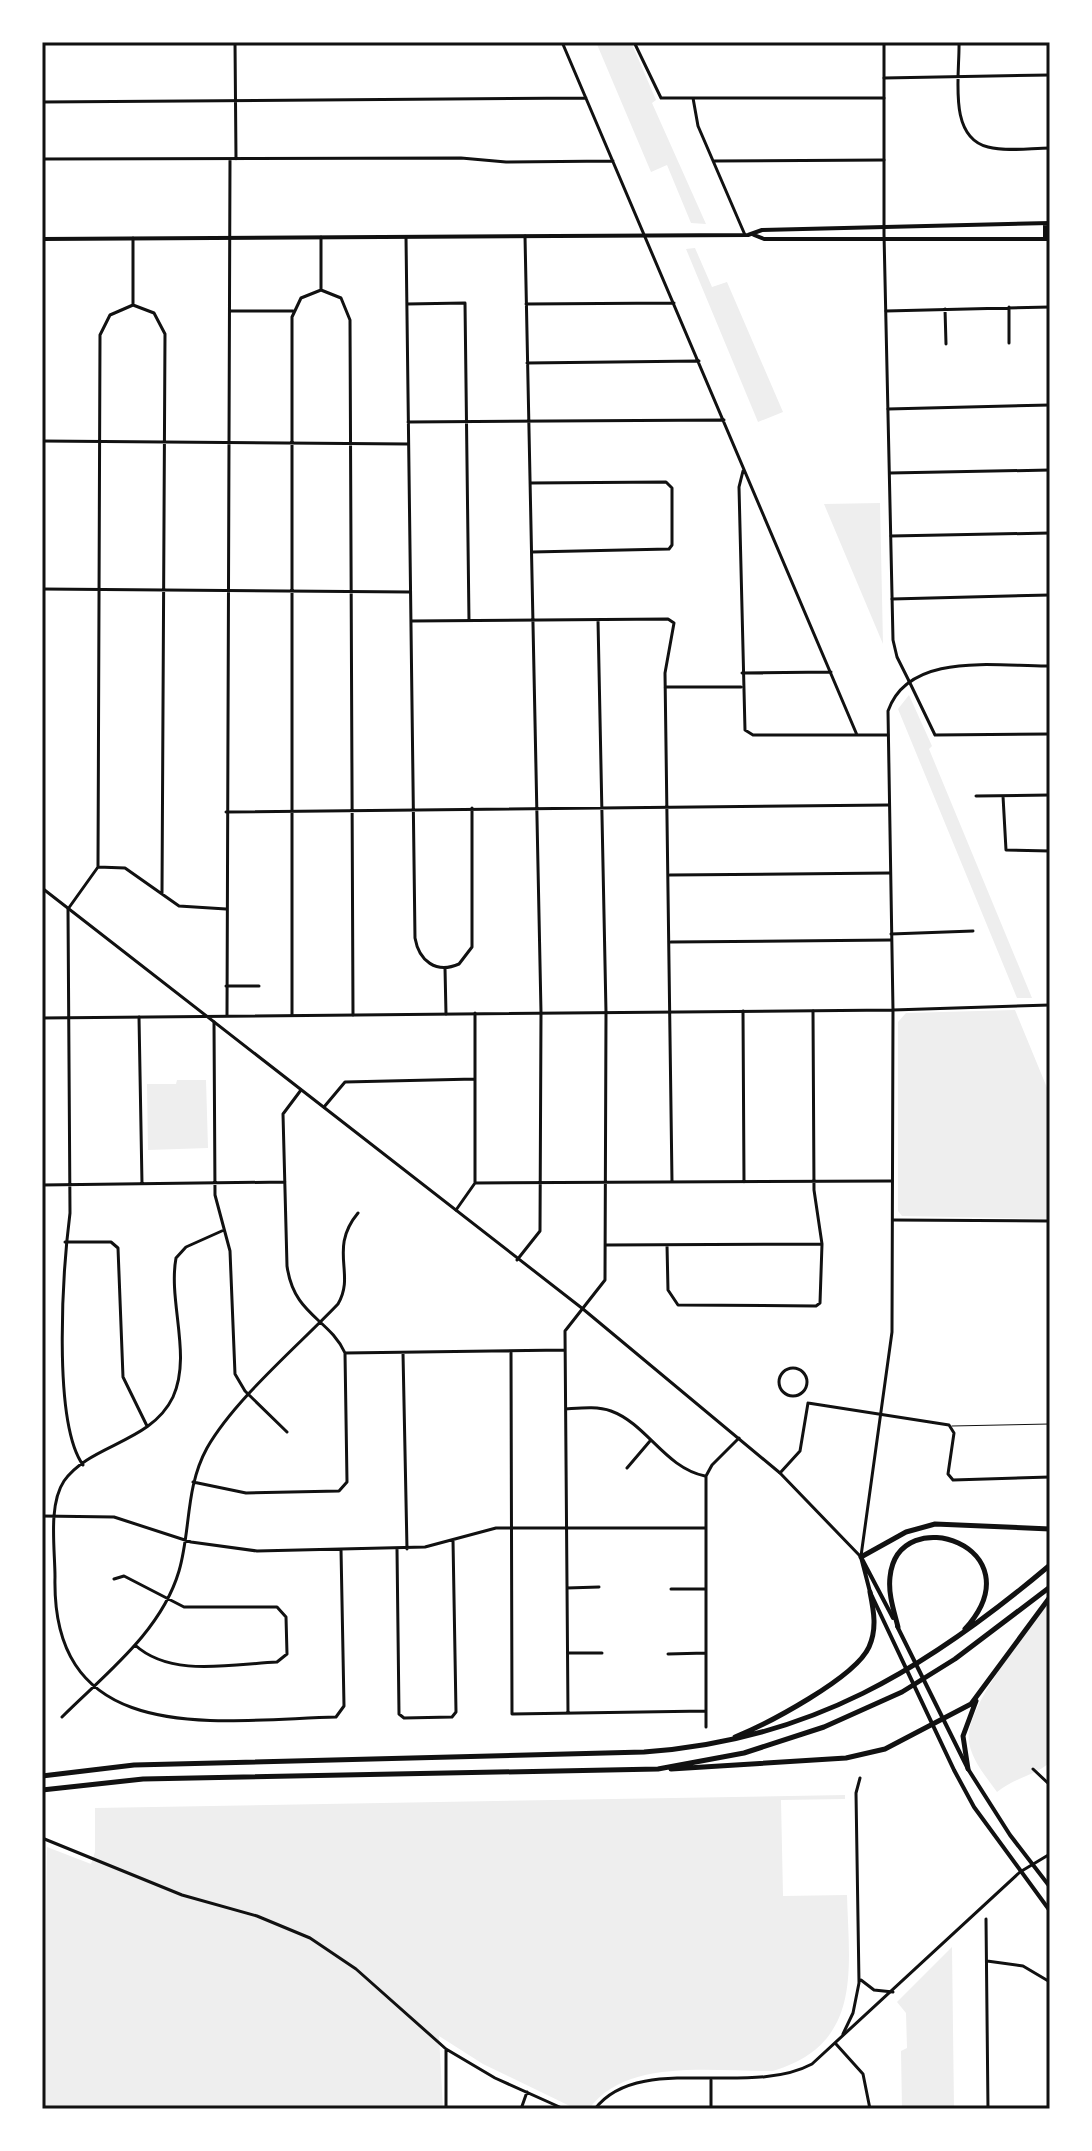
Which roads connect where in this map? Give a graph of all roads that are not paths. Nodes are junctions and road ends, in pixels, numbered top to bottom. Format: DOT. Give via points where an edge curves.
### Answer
graph roads {
  1 [pos="235,42"];
  2 [pos="562,42"];
  3 [pos="634,42"];
  4 [pos="884,42"];
  5 [pos="959,42"];
  6 [pos="1050,75"];
  7 [pos="960,76"];
  8 [pos="884,78"];
  9 [pos="586,98"];
  10 [pos="693,98"];
  11 [pos="884,98"];
  12 [pos="236,101"];
  13 [pos="42,102"];
  14 [pos="1050,148"];
  15 [pos="42,159"];
  16 [pos="230,159"];
  17 [pos="236,159"];
  18 [pos="884,160"];
  19 [pos="613,161"];
  20 [pos="714,161"];
  21 [pos="1047,224"];
  22 [pos="884,227"];
  23 [pos="745,235"];
  24 [pos="754,235"];
  25 [pos="525,236"];
  26 [pos="646,236"];
  27 [pos="321,237"];
  28 [pos="406,237"];
  29 [pos="133,238"];
  30 [pos="230,238"];
  31 [pos="42,239"];
  32 [pos="1047,239"];
  33 [pos="885,240"];
  34 [pos="321,290"];
  35 [pos="674,303"];
  36 [pos="407,304"];
  37 [pos="526,304"];
  38 [pos="133,305"];
  39 [pos="1009,307"];
  40 [pos="1050,307"];
  41 [pos="945,309"];
  42 [pos="230,311"];
  43 [pos="293,311"];
  44 [pos="886,311"];
  45 [pos="1009,343"];
  46 [pos="946,344"];
  47 [pos="699,361"];
  48 [pos="527,363"];
  49 [pos="1050,405"];
  50 [pos="888,409"];
  51 [pos="724,420"];
  52 [pos="467,421"];
  53 [pos="408,422"];
  54 [pos="529,422"];
  55 [pos="42,441"];
  56 [pos="100,442"];
  57 [pos="164,442"];
  58 [pos="229,442"];
  59 [pos="291,443"];
  60 [pos="349,443"];
  61 [pos="408,444"];
  62 [pos="744,468"];
  63 [pos="1050,470"];
  64 [pos="890,473"];
  65 [pos="530,483"];
  66 [pos="1050,533"];
  67 [pos="891,536"];
  68 [pos="532,552"];
  69 [pos="42,589"];
  70 [pos="99,589"];
  71 [pos="163,590"];
  72 [pos="227,590"];
  73 [pos="290,591"];
  74 [pos="348,591"];
  75 [pos="410,592"];
  76 [pos="1050,595"];
  77 [pos="892,599"];
  78 [pos="533,620"];
  79 [pos="598,620"];
  80 [pos="411,621"];
  81 [pos="469,621"];
  82 [pos="1050,666"];
  83 [pos="831,672"];
  84 [pos="742,673"];
  85 [pos="909,681"];
  86 [pos="665,687"];
  87 [pos="743,687"];
  88 [pos="1050,734"];
  89 [pos="857,735"];
  90 [pos="888,735"];
  91 [pos="1050,795"];
  92 [pos="976,796"];
  93 [pos="1003,796"];
  94 [pos="889,805"];
  95 [pos="602,807"];
  96 [pos="667,807"];
  97 [pos="413,808"];
  98 [pos="472,808"];
  99 [pos="537,808"];
  100 [pos="351,810"];
  101 [pos="226,812"];
  102 [pos="290,812"];
  103 [pos="1050,851"];
  104 [pos="98,867"];
  105 [pos="890,873"];
  106 [pos="669,875"];
  107 [pos="42,888"];
  108 [pos="162,894"];
  109 [pos="68,909"];
  110 [pos="226,909"];
  111 [pos="973,931"];
  112 [pos="891,934"];
  113 [pos="891,940"];
  114 [pos="670,942"];
  115 [pos="445,968"];
  116 [pos="226,986"];
  117 [pos="259,986"];
  118 [pos="1050,1005"];
  119 [pos="893,1010"];
  120 [pos="671,1011"];
  121 [pos="743,1011"];
  122 [pos="813,1011"];
  123 [pos="541,1012"];
  124 [pos="606,1012"];
  125 [pos="475,1013"];
  126 [pos="446,1014"];
  127 [pos="292,1015"];
  128 [pos="353,1015"];
  129 [pos="207,1016"];
  130 [pos="227,1016"];
  131 [pos="67,1017"];
  132 [pos="139,1017"];
  133 [pos="42,1018"];
  134 [pos="214,1022"];
  135 [pos="475,1079"];
  136 [pos="301,1090"];
  137 [pos="324,1107"];
  138 [pos="814,1181"];
  139 [pos="892,1181"];
  140 [pos="285,1182"];
  141 [pos="672,1182"];
  142 [pos="744,1182"];
  143 [pos="475,1183"];
  144 [pos="540,1183"];
  145 [pos="605,1183"];
  146 [pos="142,1184"];
  147 [pos="215,1184"];
  148 [pos="42,1185"];
  149 [pos="70,1185"];
  150 [pos="456,1210"];
  151 [pos="358,1213"];
  152 [pos="893,1220"];
  153 [pos="1050,1221"];
  154 [pos="224,1230"];
  155 [pos="65,1242"];
  156 [pos="822,1244"];
  157 [pos="605,1245"];
  158 [pos="667,1245"];
  159 [pos="517,1260"];
  160 [pos="583,1309"];
  161 [pos="319,1324"];
  162 [pos="565,1350"];
  163 [pos="511,1351"];
  164 [pos="345,1353"];
  165 [pos="403,1353"];
  166 [pos="801,1393"];
  167 [pos="250,1396"];
  168 [pos="808,1403"];
  169 [pos="566,1409"];
  170 [pos="880,1415"];
  171 [pos="1050,1424"];
  172 [pos="949,1425"];
  173 [pos="147,1427"];
  174 [pos="287,1432"];
  175 [pos="739,1438"];
  176 [pos="650,1441"];
  177 [pos="83,1465"];
  178 [pos="627,1468"];
  179 [pos="780,1473"];
  180 [pos="706,1476"];
  181 [pos="1050,1477"];
  182 [pos="193,1482"];
  183 [pos="42,1516"];
  184 [pos="56,1516"];
  185 [pos="512,1528"];
  186 [pos="567,1528"];
  187 [pos="706,1528"];
  188 [pos="1050,1529"];
  189 [pos="453,1538"];
  190 [pos="184,1540"];
  191 [pos="341,1549"];
  192 [pos="397,1549"];
  193 [pos="407,1549"];
  194 [pos="861,1557"];
  195 [pos="1050,1565"];
  196 [pos="114,1579"];
  197 [pos="599,1587"];
  198 [pos="1050,1587"];
  199 [pos="567,1588"];
  200 [pos="671,1589"];
  201 [pos="706,1589"];
  202 [pos="870,1592"];
  203 [pos="1050,1597"];
  204 [pos="168,1600"];
  205 [pos="898,1627"];
  206 [pos="953,1642"];
  207 [pos="134,1644"];
  208 [pos="568,1653"];
  209 [pos="602,1653"];
  210 [pos="706,1653"];
  211 [pos="668,1654"];
  212 [pos="95,1684"];
  213 [pos="981,1692"];
  214 [pos="706,1711"];
  215 [pos="568,1713"];
  216 [pos="62,1717"];
  217 [pos="943,1721"];
  218 [pos="706,1727"];
  219 [pos="933,1727"];
  220 [pos="720,1743"];
  221 [pos="658,1769"];
  222 [pos="968,1769"];
  223 [pos="1033,1769"];
  224 [pos="42,1776"];
  225 [pos="860,1778"];
  226 [pos="1050,1785"];
  227 [pos="42,1790"];
  228 [pos="42,1838"];
  229 [pos="1050,1854"];
  230 [pos="1032,1864"];
  231 [pos="1020,1872"];
  232 [pos="1050,1887"];
  233 [pos="1050,1911"];
  234 [pos="986,1919"];
  235 [pos="987,1961"];
  236 [pos="859,1978"];
  237 [pos="1050,1982"];
  238 [pos="893,1992"];
  239 [pos="834,2045"];
  240 [pos="446,2049"];
  241 [pos="711,2080"];
  242 [pos="527,2092"];
  243 [pos="446,2109"];
  244 [pos="521,2109"];
  245 [pos="564,2109"];
  246 [pos="595,2109"];
  247 [pos="711,2109"];
  248 [pos="870,2109"];
  249 [pos="988,2109"];
  1 -- 12 [label="street"];
  2 -- 9 [label="street"];
  3 -- 10 [label="street" via="657,96"];
  4 -- 8 [label="street"];
  5 -- 7 [label="street"];
  6 -- 7 [label="street"];
  7 -- 8 [label="street"];
  7 -- 14 [label="street" via="961,120 972,139 996,149"];
  8 -- 11 [label="street"];
  9 -- 12 [label="street"];
  9 -- 19 [label="street"];
  10 -- 11 [label="street"];
  10 -- 20 [label="street" via="698,126"];
  11 -- 18 [label="street"];
  12 -- 13 [label="street"];
  12 -- 17 [label="street"];
  15 -- 16 [label="street"];
  16 -- 17 [label="street"];
  16 -- 30 [label="street"];
  17 -- 19 [label="street"];
  18 -- 20 [label="street"];
  18 -- 22 [label="street"];
  19 -- 26 [label="street"];
  20 -- 23 [label="street"];
  21 -- 22 [label="main road"];
  21 -- 32 [label="main road"];
  22 -- 24 [label="main road" via="762,230"];
  22 -- 33 [label="street"];
  23 -- 24 [label="main road"];
  23 -- 26 [label="main road"];
  24 -- 33 [label="main road"];
  25 -- 26 [label="main road"];
  25 -- 28 [label="main road"];
  25 -- 37 [label="street"];
  26 -- 35 [label="street"];
  27 -- 28 [label="main road"];
  27 -- 30 [label="main road"];
  27 -- 34 [label="street"];
  28 -- 36 [label="street"];
  29 -- 30 [label="main road"];
  29 -- 31 [label="main road"];
  29 -- 38 [label="street"];
  30 -- 42 [label="street"];
  32 -- 33 [label="main road"];
  33 -- 44 [label="street"];
  34 -- 43 [label="street" via="301,298"];
  34 -- 60 [label="street" via="335,294 349,314"];
  35 -- 37 [label="street"];
  35 -- 47 [label="street"];
  36 -- 52 [label="street" via="465,303"];
  36 -- 53 [label="street"];
  37 -- 48 [label="street"];
  38 -- 56 [label="street" via="115,311 101,329"];
  38 -- 57 [label="street" via="154,313 163,328"];
  39 -- 40 [label="street"];
  39 -- 41 [label="street"];
  39 -- 45 [label="street"];
  41 -- 44 [label="street"];
  41 -- 46 [label="street"];
  42 -- 43 [label="street"];
  42 -- 58 [label="street"];
  43 -- 59 [label="street"];
  44 -- 50 [label="street"];
  47 -- 48 [label="street"];
  47 -- 51 [label="street"];
  48 -- 54 [label="street"];
  49 -- 50 [label="street"];
  50 -- 64 [label="street"];
  51 -- 54 [label="street"];
  51 -- 62 [label="street"];
  52 -- 53 [label="street"];
  52 -- 54 [label="street"];
  52 -- 81 [label="street"];
  53 -- 61 [label="street"];
  54 -- 65 [label="street"];
  55 -- 56 [label="street"];
  56 -- 57 [label="street"];
  56 -- 70 [label="street"];
  57 -- 58 [label="street"];
  57 -- 71 [label="street"];
  58 -- 59 [label="street"];
  58 -- 72 [label="street"];
  59 -- 60 [label="street"];
  59 -- 73 [label="street"];
  60 -- 61 [label="street"];
  60 -- 74 [label="street"];
  61 -- 75 [label="street"];
  62 -- 83 [label="street"];
  62 -- 84 [label="street" via="739,487"];
  63 -- 64 [label="street"];
  64 -- 67 [label="street"];
  65 -- 68 [label="street"];
  65 -- 68 [label="street" via="666,482 672,488 672,545 667,550"];
  66 -- 67 [label="street"];
  67 -- 77 [label="street"];
  68 -- 78 [label="street"];
  69 -- 70 [label="street"];
  70 -- 71 [label="street"];
  70 -- 104 [label="street"];
  71 -- 72 [label="street"];
  71 -- 108 [label="street"];
  72 -- 73 [label="street"];
  72 -- 101 [label="street"];
  73 -- 74 [label="street"];
  73 -- 102 [label="street"];
  74 -- 75 [label="street"];
  74 -- 100 [label="street"];
  75 -- 80 [label="street"];
  76 -- 77 [label="street"];
  77 -- 85 [label="street" via="895,652"];
  78 -- 79 [label="street"];
  78 -- 81 [label="street"];
  78 -- 99 [label="street"];
  79 -- 86 [label="street" via="674,623"];
  79 -- 95 [label="street"];
  80 -- 81 [label="street"];
  80 -- 97 [label="street"];
  82 -- 85 [label="street" via="945,668"];
  83 -- 84 [label="street"];
  83 -- 89 [label="street"];
  84 -- 87 [label="street"];
  85 -- 88 [label="street" via="935,735"];
  85 -- 90 [label="street" via="890,706"];
  86 -- 87 [label="street"];
  86 -- 96 [label="street"];
  87 -- 89 [label="street" via="744,728 750,734"];
  89 -- 90 [label="street"];
  90 -- 94 [label="street"];
  91 -- 93 [label="street"];
  92 -- 93 [label="street"];
  93 -- 103 [label="street" via="1006,850"];
  94 -- 96 [label="street"];
  94 -- 105 [label="street"];
  95 -- 96 [label="street"];
  95 -- 99 [label="street"];
  95 -- 124 [label="street"];
  96 -- 106 [label="street"];
  97 -- 98 [label="street"];
  97 -- 100 [label="street"];
  97 -- 115 [label="street" via="416,945 427,963"];
  98 -- 99 [label="street"];
  98 -- 115 [label="street" via="473,942 463,961"];
  99 -- 123 [label="street"];
  100 -- 102 [label="street"];
  100 -- 128 [label="street"];
  101 -- 102 [label="street"];
  101 -- 110 [label="street"];
  102 -- 127 [label="street"];
  104 -- 108 [label="street" via="125,868"];
  104 -- 109 [label="street"];
  105 -- 106 [label="street"];
  105 -- 112 [label="street"];
  106 -- 114 [label="street"];
  107 -- 109 [label="street"];
  108 -- 110 [label="street" via="185,908"];
  109 -- 129 [label="street"];
  109 -- 131 [label="street"];
  110 -- 116 [label="street"];
  111 -- 112 [label="street"];
  112 -- 113 [label="street"];
  113 -- 114 [label="street"];
  113 -- 119 [label="street"];
  114 -- 120 [label="street"];
  115 -- 126 [label="street"];
  116 -- 117 [label="street"];
  116 -- 130 [label="street"];
  118 -- 119 [label="street"];
  119 -- 122 [label="street"];
  119 -- 139 [label="street"];
  120 -- 121 [label="street"];
  120 -- 124 [label="street"];
  120 -- 141 [label="street"];
  121 -- 122 [label="street"];
  121 -- 142 [label="street"];
  122 -- 138 [label="street"];
  123 -- 124 [label="street"];
  123 -- 125 [label="street"];
  123 -- 144 [label="street"];
  124 -- 145 [label="street"];
  125 -- 126 [label="street"];
  125 -- 135 [label="street"];
  126 -- 128 [label="street"];
  127 -- 128 [label="street"];
  127 -- 130 [label="street"];
  129 -- 130 [label="street"];
  129 -- 132 [label="street"];
  129 -- 134 [label="street"];
  131 -- 132 [label="street"];
  131 -- 133 [label="street"];
  131 -- 149 [label="street"];
  132 -- 146 [label="street"];
  134 -- 136 [label="street"];
  134 -- 147 [label="street"];
  135 -- 137 [label="street" via="345,1082"];
  135 -- 143 [label="street"];
  136 -- 137 [label="street"];
  136 -- 140 [label="street" via="283,1114"];
  137 -- 150 [label="street"];
  138 -- 139 [label="street"];
  138 -- 142 [label="street"];
  138 -- 156 [label="street"];
  139 -- 152 [label="street"];
  140 -- 147 [label="street"];
  140 -- 161 [label="street" via="288,1275 297,1299"];
  141 -- 142 [label="street"];
  141 -- 145 [label="street"];
  143 -- 144 [label="street"];
  143 -- 150 [label="street"];
  144 -- 145 [label="street"];
  144 -- 159 [label="street" via="540,1231"];
  145 -- 157 [label="street"];
  146 -- 147 [label="street"];
  146 -- 149 [label="street"];
  147 -- 154 [label="street"];
  148 -- 149 [label="street"];
  149 -- 155 [label="street"];
  150 -- 159 [label="street"];
  151 -- 161 [label="street" via="343,1237 341,1299"];
  152 -- 153 [label="street"];
  152 -- 170 [label="street" via="892,1332"];
  154 -- 167 [label="street" via="230,1251 234,1367"];
  154 -- 173 [label="street" via="186,1247 176,1258 177,1381 168,1405"];
  155 -- 173 [label="street" via="111,1242 118,1248 123,1377"];
  155 -- 177 [label="street" via="67,1421"];
  156 -- 158 [label="street"];
  156 -- 158 [label="street" via="818,1304 688,1307 669,1295"];
  157 -- 158 [label="street"];
  157 -- 160 [label="street" via="605,1280"];
  159 -- 160 [label="street"];
  160 -- 162 [label="street" via="565,1331"];
  160 -- 175 [label="street"];
  161 -- 164 [label="street"];
  161 -- 167 [label="street"];
  162 -- 163 [label="street"];
  162 -- 169 [label="street"];
  163 -- 165 [label="street"];
  163 -- 185 [label="street"];
  164 -- 165 [label="street"];
  164 -- 182 [label="street" via="348,1480 342,1489 246,1493"];
  165 -- 193 [label="street"];
  166 -- 166 [label="street" via="804,1374 785,1370 779,1378 781,1388 791,1395"];
  166 -- 168 [label="street"];
  167 -- 174 [label="street"];
  167 -- 182 [label="street" via="208,1447"];
  168 -- 170 [label="street"];
  168 -- 179 [label="street" via="800,1451"];
  169 -- 176 [label="street" via="609,1411"];
  169 -- 186 [label="street"];
  170 -- 172 [label="street"];
  170 -- 194 [label="street"];
  171 -- 172 [label="lane"];
  172 -- 181 [label="street" via="954,1433 948,1472 953,1480"];
  173 -- 177 [label="street"];
  175 -- 179 [label="street"];
  175 -- 180 [label="street"];
  176 -- 178 [label="street"];
  176 -- 180 [label="street" via="683,1468"];
  177 -- 184 [label="street" via="63,1484"];
  179 -- 194 [label="street"];
  180 -- 187 [label="street"];
  182 -- 190 [label="street"];
  183 -- 184 [label="street"];
  184 -- 190 [label="street" via="127,1519"];
  184 -- 212 [label="street" via="57,1617 70,1652"];
  185 -- 186 [label="street"];
  185 -- 189 [label="street"];
  185 -- 215 [label="street" via="512,1714"];
  186 -- 187 [label="street"];
  186 -- 199 [label="street"];
  187 -- 201 [label="street"];
  188 -- 194 [label="highway" via="935,1524 906,1532"];
  189 -- 192 [label="street" via="452,1717 399,1714"];
  189 -- 193 [label="street"];
  190 -- 191 [label="street" via="241,1551"];
  190 -- 204 [label="street"];
  191 -- 192 [label="street"];
  191 -- 212 [label="street" via="344,1706 336,1717 170,1720 123,1705"];
  192 -- 193 [label="street"];
  194 -- 202 [label="main road"];
  194 -- 205 [label="main road"];
  195 -- 206 [label="highway"];
  196 -- 204 [label="street" via="124,1576"];
  197 -- 199 [label="street"];
  198 -- 221 [label="highway" via="902,1692 824,1727 744,1753"];
  199 -- 208 [label="street"];
  200 -- 201 [label="street"];
  201 -- 210 [label="street"];
  202 -- 219 [label="main road"];
  202 -- 220 [label="highway" via="873,1635 858,1662 774,1719"];
  203 -- 213 [label="highway"];
  204 -- 207 [label="street"];
  204 -- 207 [label="street" via="192,1608 281,1608 286,1617 286,1657 277,1662 180,1665 154,1658"];
  205 -- 206 [label="highway" via="890,1580 895,1561 920,1539 947,1538 975,1555 987,1588 980,1609"];
  205 -- 217 [label="main road"];
  206 -- 220 [label="highway" via="824,1713"];
  207 -- 212 [label="street"];
  208 -- 209 [label="street"];
  208 -- 215 [label="street"];
  210 -- 211 [label="street"];
  210 -- 214 [label="street"];
  212 -- 216 [label="street"];
  213 -- 217 [label="highway"];
  213 -- 222 [label="highway" via="963,1736"];
  214 -- 215 [label="street"];
  214 -- 218 [label="street"];
  217 -- 219 [label="highway"];
  217 -- 222 [label="main road"];
  219 -- 221 [label="highway" via="877,1752 846,1758"];
  219 -- 231 [label="main road" via="974,1807"];
  220 -- 224 [label="highway" via="644,1752 134,1765"];
  221 -- 227 [label="highway" via="143,1779"];
  222 -- 230 [label="main road"];
  223 -- 226 [label="street"];
  225 -- 236 [label="street"];
  228 -- 240 [label="street" via="182,1895 310,1938 356,1969"];
  229 -- 230 [label="street"];
  230 -- 231 [label="street"];
  230 -- 232 [label="main road"];
  231 -- 233 [label="main road"];
  231 -- 238 [label="street"];
  234 -- 235 [label="street"];
  235 -- 237 [label="street" via="1023,1966"];
  235 -- 249 [label="street"];
  236 -- 238 [label="street" via="874,1990"];
  236 -- 239 [label="street" via="853,2013"];
  238 -- 239 [label="street"];
  239 -- 241 [label="street" via="812,2064 783,2076"];
  239 -- 248 [label="street" via="863,2074"];
  240 -- 242 [label="street"];
  240 -- 243 [label="street"];
  241 -- 246 [label="street" via="635,2082 613,2091"];
  241 -- 247 [label="street"];
  242 -- 244 [label="street"];
  242 -- 245 [label="street"];
}
